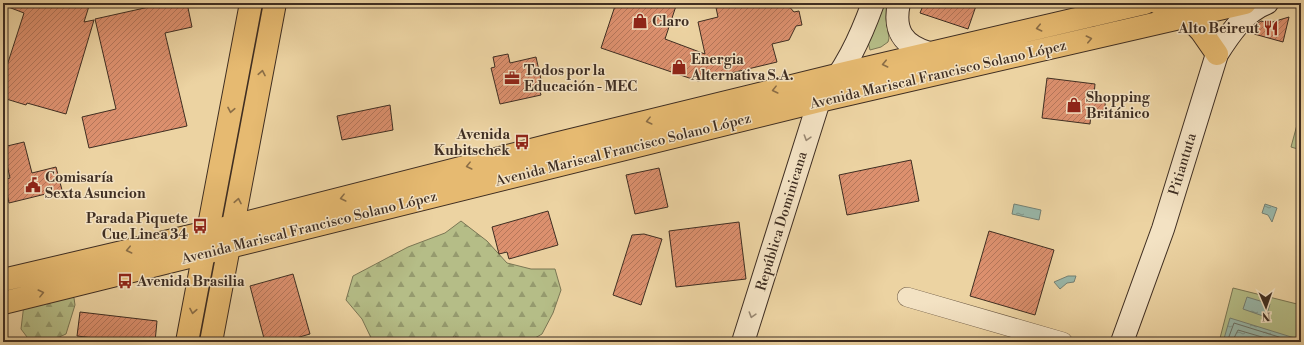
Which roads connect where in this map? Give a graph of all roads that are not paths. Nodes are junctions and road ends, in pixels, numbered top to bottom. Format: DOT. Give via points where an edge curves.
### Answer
graph roads {
  1 [pos="251,3"];
  2 [pos="275,3"];
  3 [pos="873,3"];
  4 [pos="899,3"];
  5 [pos="1145,3"];
  6 [pos="1158,3"];
  7 [pos="1245,3"];
  8 [pos="1267,3"];
  9 [pos="1187,16"];
  10 [pos="929,54"];
  11 [pos="1217,54"];
  12 [pos="840,74"];
  13 [pos="819,101"];
  14 [pos="231,238"];
  15 [pos="205,244"];
  16 [pos="3,280"];
  17 [pos="907,297"];
  18 [pos="3,302"];
  19 [pos="187,342"];
  20 [pos="211,342"];
  21 [pos="743,342"];
  22 [pos="1063,342"];
  23 [pos="1122,342"];
  1 -- 15 [label="main road, one-way"];
  14 -- 2 [label="main road, one-way"];
  3 -- 12 [label="street" via="855,49"];
  4 -- 10 [label="street" via="897,25 904,39 914,48"];
  5 -- 10 [label="main road, Avenida Mariscal Francisco Solano López, one-way"];
  6 -- 9 [label="main road"];
  7 -- 9 [label="main road, Avenida Mariscal Francisco Solano López"];
  8 -- 11 [label="street, Pitiantuta" via="1248,16 1228,36"];
  9 -- 11 [label="main road"];
  13 -- 9 [label="main road, Avenida Mariscal Francisco Solano López, one-way"];
  10 -- 12 [label="main road, Avenida Mariscal Francisco Solano López, one-way"];
  11 -- 23 [label="street, Pitiantuta" via="1163,228"];
  12 -- 13 [label="street"];
  12 -- 14 [label="main road, Avenida Mariscal Francisco Solano López, one-way" via="555,144"];
  13 -- 14 [label="main road, Avenida Mariscal Francisco Solano López"];
  13 -- 21 [label="street, República Dominicana, one-way"];
  14 -- 15 [label="main road, Avenida Mariscal Francisco Solano López"];
  14 -- 20 [label="main road"];
  15 -- 16 [label="main road, Avenida Mariscal Francisco Solano López, one-way"];
  18 -- 15 [label="main road, Avenida Mariscal Francisco Solano López, one-way"];
  15 -- 19 [label="main road, one-way"];
  17 -- 22 [label="street"];
}
